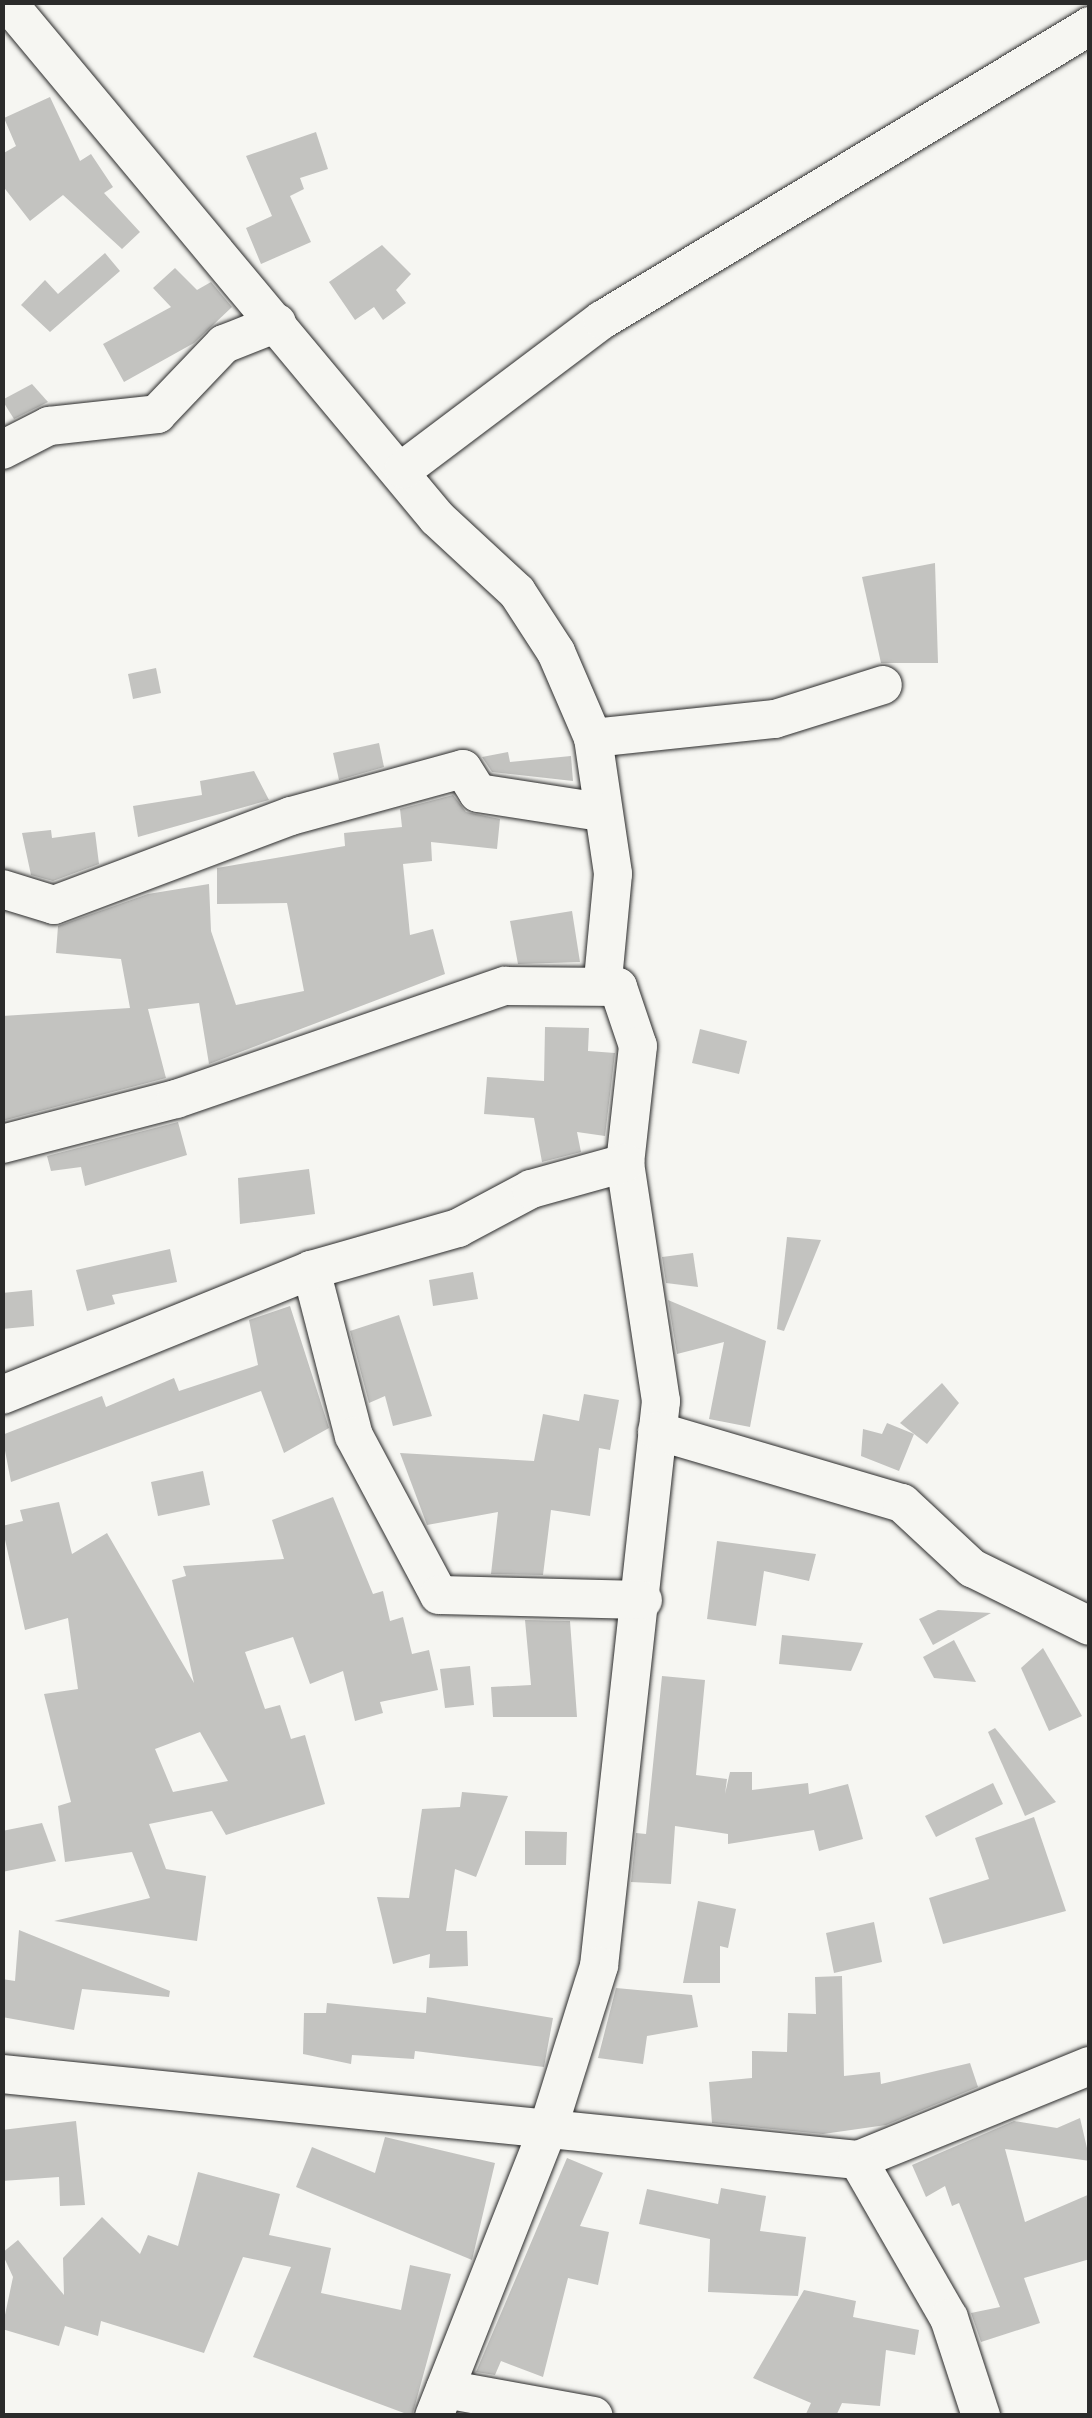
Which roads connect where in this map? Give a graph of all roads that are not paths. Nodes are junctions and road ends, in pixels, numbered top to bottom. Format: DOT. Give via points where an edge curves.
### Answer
graph roads {
  1 [pos="7,2"];
  2 [pos="1090,26"];
  3 [pos="277,323"];
  4 [pos="2,450"];
  5 [pos="404,469"];
  6 [pos="883,684"];
  7 [pos="593,738"];
  8 [pos="601,812"];
  9 [pos="2,889"];
  10 [pos="603,980"];
  11 [pos="2,1144"];
  12 [pos="626,1163"];
  13 [pos="312,1270"];
  14 [pos="2,1395"];
  15 [pos="657,1431"];
  16 [pos="643,1600"];
  17 [pos="1090,1626"];
  18 [pos="1090,2066"];
  19 [pos="2,2074"];
  20 [pos="549,2126"];
  21 [pos="858,2160"];
  22 [pos="440,2402"];
  23 [pos="594,2416"];
  24 [pos="981,2416"];
  1 -- 3 [label="street"];
  2 -- 5 [label="street" via="602,320"];
  3 -- 4 [label="street" via="224,344 157,414 49,426"];
  3 -- 5 [label="street"];
  5 -- 7 [label="street" via="437,518 517,592"];
  6 -- 7 [label="street" via="774,719"];
  7 -- 8 [label="street"];
  8 -- 9 [label="street" via="478,793 464,770 290,816 54,904"];
  8 -- 10 [label="street" via="613,874"];
  10 -- 11 [label="street" via="505,986 176,1099"];
  10 -- 12 [label="street" via="618,987 638,1046"];
  12 -- 13 [label="street" via="531,1189 458,1228"];
  12 -- 15 [label="street"];
  13 -- 14 [label="street"];
  13 -- 16 [label="street" via="354,1436 439,1595"];
  15 -- 16 [label="street"];
  15 -- 17 [label="street" via="902,1502 972,1568"];
  16 -- 20 [label="street" via="599,1966"];
  18 -- 21 [label="street"];
  19 -- 20 [label="street"];
  20 -- 21 [label="street"];
  20 -- 22 [label="street"];
  21 -- 24 [label="street" via="949,2318"];
  22 -- 23 [label="street"];
}
